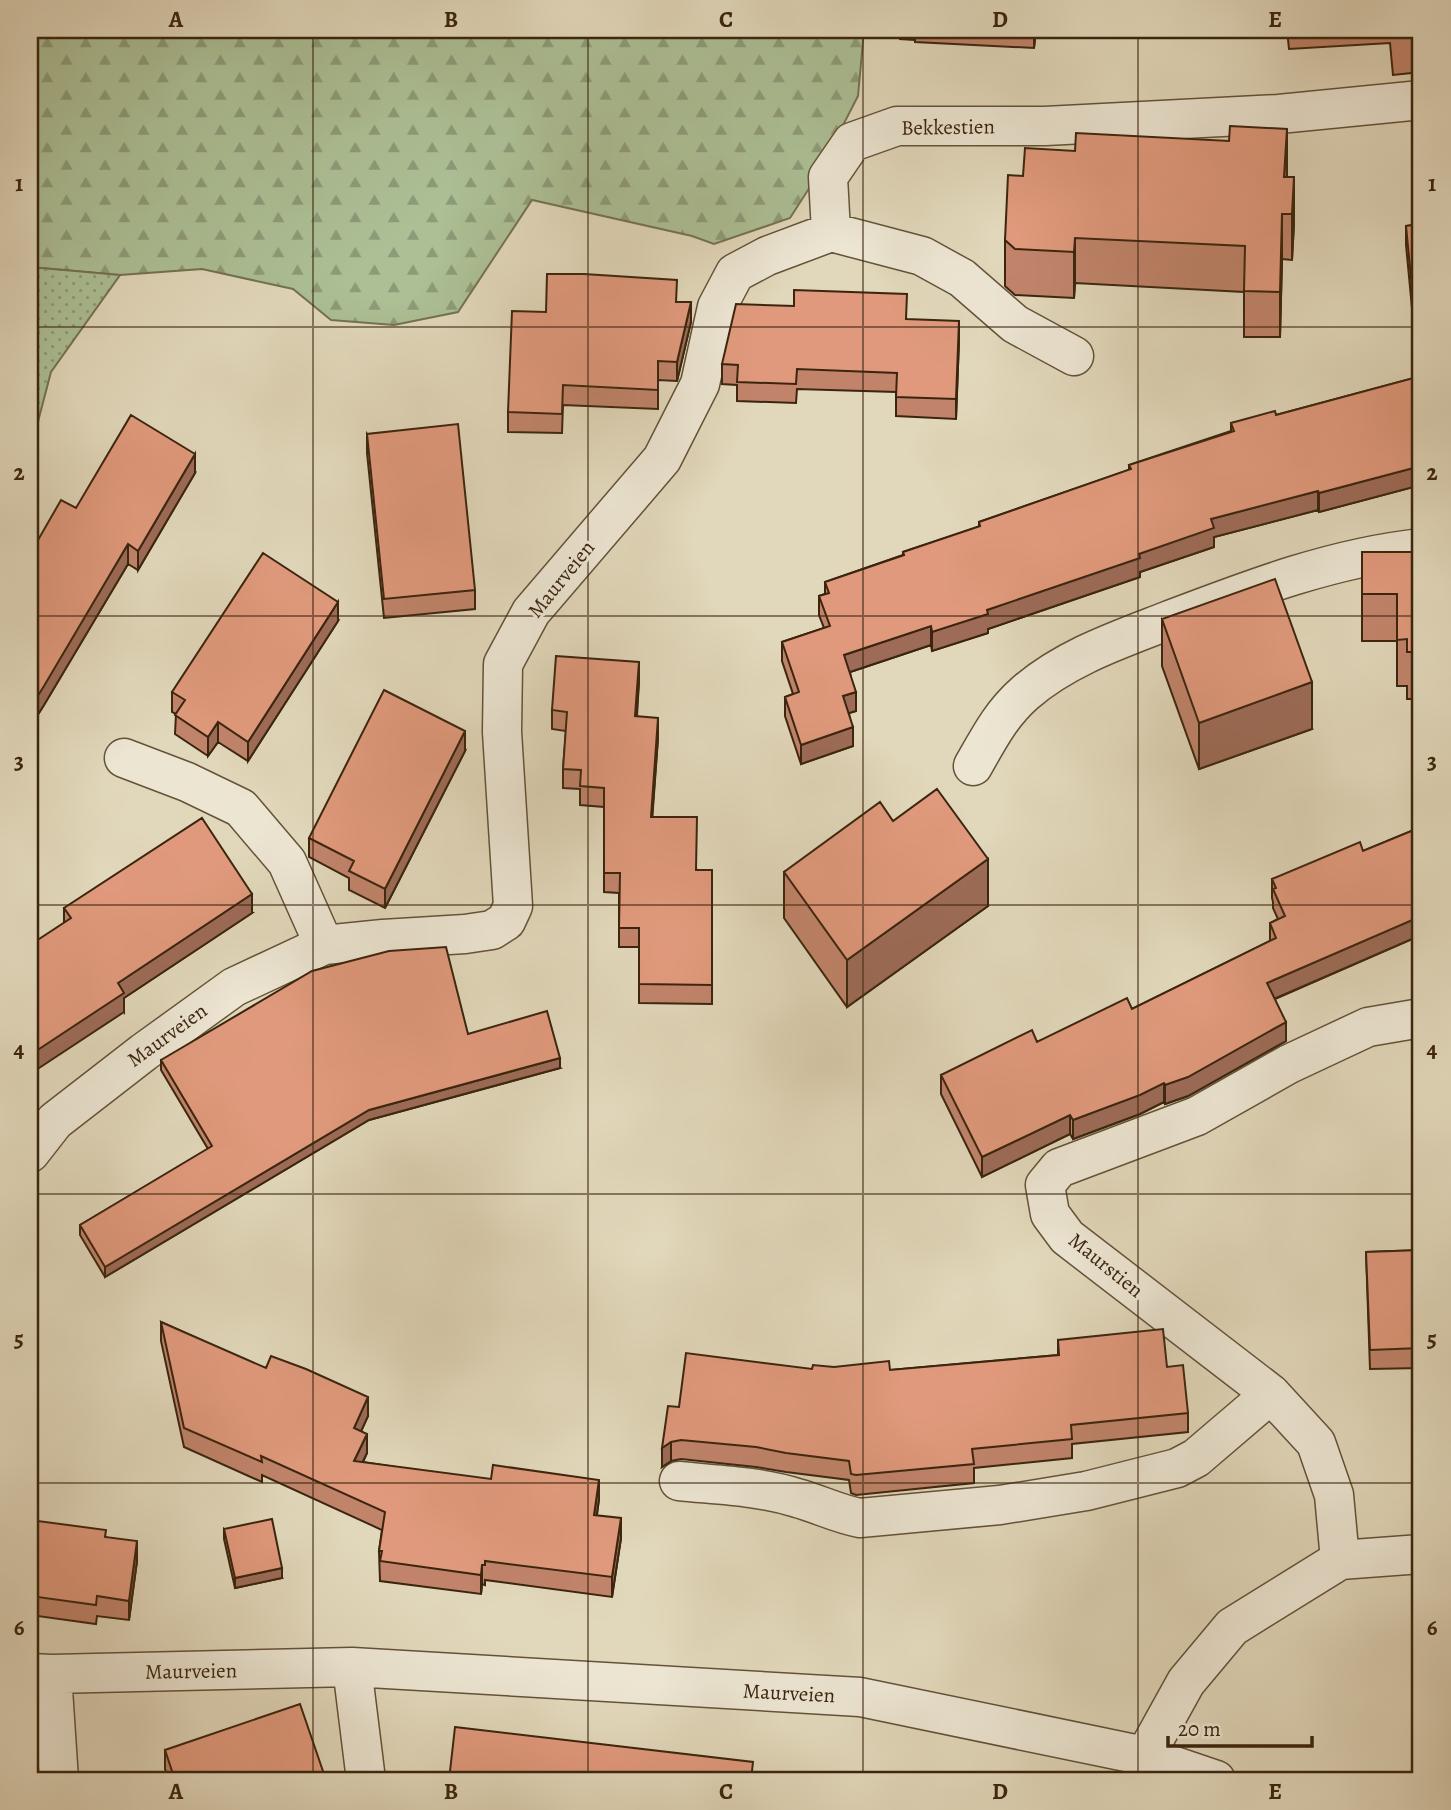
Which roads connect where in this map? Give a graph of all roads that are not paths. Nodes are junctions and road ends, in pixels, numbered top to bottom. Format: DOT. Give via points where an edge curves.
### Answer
graph roads {
  1 [pos="1421,100"];
  2 [pos="831,232"];
  3 [pos="1074,356"];
  4 [pos="1421,548"];
  5 [pos="124,758"];
  6 [pos="974,766"];
  7 [pos="324,945"];
  8 [pos="1421,1018"];
  9 [pos="30,1153"];
  10 [pos="1271,1394"];
  11 [pos="678,1481"];
  12 [pos="1421,1554"];
  13 [pos="1340,1560"];
  14 [pos="352,1667"];
  15 [pos="41,1673"];
  16 [pos="1145,1756"];
  17 [pos="59,1780"];
  18 [pos="366,1780"];
  19 [pos="1216,1780"];
  1 -- 2 [label="street, Bekkestien" via="1279,114 1045,125 897,126 852,142 828,177"];
  2 -- 3 [label="street" via="922,256 962,278 1015,324"];
  2 -- 7 [label="street, Maurveien" via="735,273 717,307 701,384 662,459 531,612 503,664 502,732 513,905 506,921 492,930 466,934"];
  4 -- 6 [label="street" via="1292,575 1083,656 1033,686 1006,712"];
  5 -- 7 [label="street" via="241,808 287,862"];
  7 -- 9 [label="street, Maurveien" via="234,987 55,1121"];
  8 -- 10 [label="street, Maurstien" via="1368,1027 1289,1064 1197,1116 1059,1168 1045,1185 1049,1214 1067,1237"];
  10 -- 11 [label="street" via="1196,1458 1177,1468 1086,1491 1000,1505 860,1518 755,1488"];
  10 -- 13 [label="street, Maurstien" via="1316,1443 1334,1495"];
  12 -- 13 [label="street"];
  13 -- 16 [label="street" via="1232,1627 1186,1682"];
  14 -- 15 [label="street, Maurveien"];
  14 -- 16 [label="street, Maurveien" via="860,1697"];
  14 -- 18 [label="street"];
  15 -- 17 [label="street"];
  16 -- 19 [label="street, Maurveien"];
}
